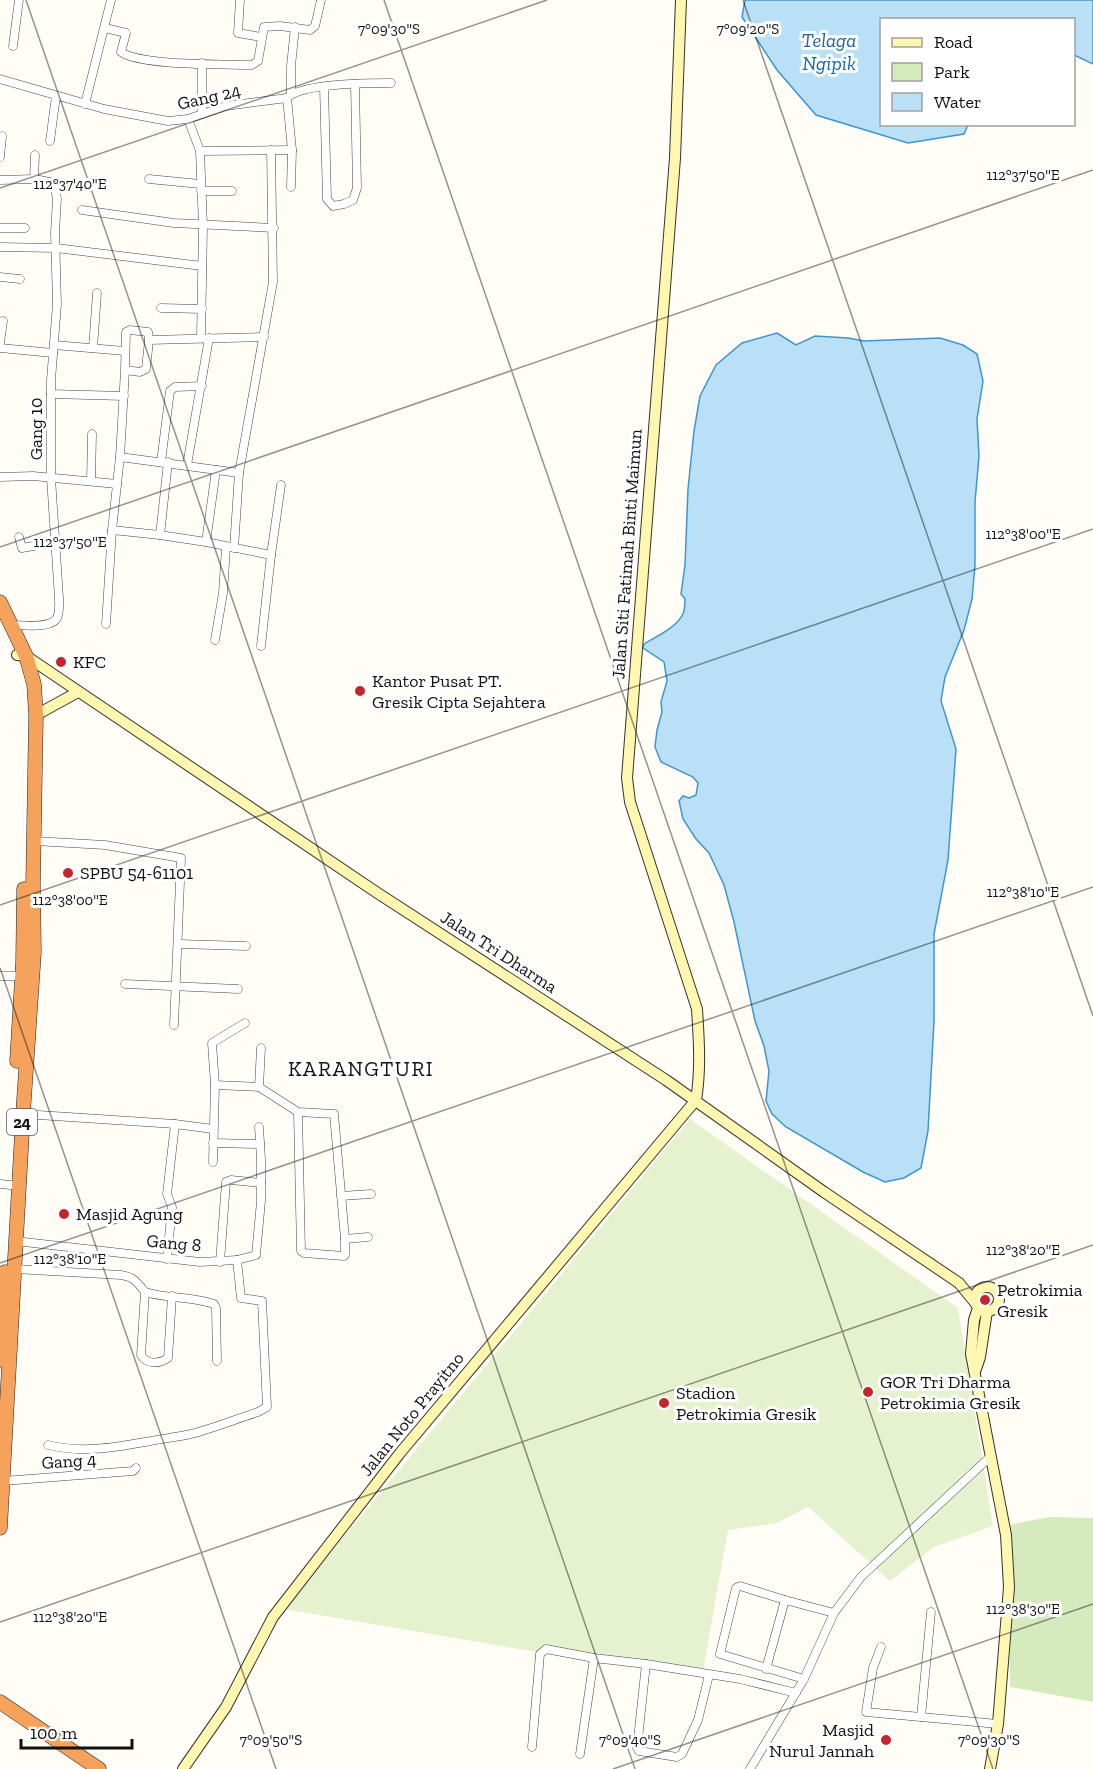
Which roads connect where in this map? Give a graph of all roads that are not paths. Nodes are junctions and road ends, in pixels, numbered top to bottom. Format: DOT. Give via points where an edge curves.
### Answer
graph roads {
  1 [pos="19,0"];
  2 [pos="111,0"];
  3 [pos="240,0"];
  4 [pos="321,0"];
  5 [pos="681,0"];
  6 [pos="295,27"];
  7 [pos="105,28"];
  8 [pos="261,37"];
  9 [pos="13,45"];
  10 [pos="202,63"];
  11 [pos="0,79"];
  12 [pos="391,83"];
  13 [pos="355,84"];
  14 [pos="324,87"];
  15 [pos="56,96"];
  16 [pos="289,96"];
  17 [pos="85,104"];
  18 [pos="202,114"];
  19 [pos="188,119"];
  20 [pos="2,136"];
  21 [pos="50,141"];
  22 [pos="272,150"];
  23 [pos="292,150"];
  24 [pos="200,151"];
  25 [pos="35,155"];
  26 [pos="0,158"];
  27 [pos="34,179"];
  28 [pos="0,180"];
  29 [pos="149,180"];
  30 [pos="200,187"];
  31 [pos="291,187"];
  32 [pos="232,191"];
  33 [pos="82,210"];
  34 [pos="203,226"];
  35 [pos="0,228"];
  36 [pos="25,228"];
  37 [pos="274,228"];
  38 [pos="0,247"];
  39 [pos="56,248"];
  40 [pos="202,266"];
  41 [pos="0,277"];
  42 [pos="20,279"];
  43 [pos="97,292"];
  44 [pos="161,308"];
  45 [pos="202,309"];
  46 [pos="3,321"];
  47 [pos="264,337"];
  48 [pos="205,338"];
  49 [pos="149,340"];
  50 [pos="0,343"];
  51 [pos="0,348"];
  52 [pos="93,348"];
  53 [pos="54,349"];
  54 [pos="125,351"];
  55 [pos="125,370"];
  56 [pos="202,386"];
  57 [pos="51,394"];
  58 [pos="124,396"];
  59 [pos="92,434"];
  60 [pos="120,457"];
  61 [pos="164,462"];
  62 [pos="187,465"];
  63 [pos="216,470"];
  64 [pos="239,473"];
  65 [pos="0,477"];
  66 [pos="51,477"];
  67 [pos="91,482"];
  68 [pos="117,484"];
  69 [pos="281,485"];
  70 [pos="112,530"];
  71 [pos="160,535"];
  72 [pos="19,537"];
  73 [pos="56,542"];
  74 [pos="206,542"];
  75 [pos="230,547"];
  76 [pos="271,555"];
  77 [pos="0,602"];
  78 [pos="3,620"];
  79 [pos="106,624"];
  80 [pos="215,640"];
  81 [pos="261,646"];
  82 [pos="22,656"];
  83 [pos="78,692"];
  84 [pos="32,716"];
  85 [pos="34,841"];
  86 [pos="179,944"];
  87 [pos="246,946"];
  88 [pos="0,976"];
  89 [pos="22,976"];
  90 [pos="125,984"];
  91 [pos="177,986"];
  92 [pos="238,989"];
  93 [pos="245,1023"];
  94 [pos="174,1025"];
  95 [pos="261,1048"];
  96 [pos="215,1085"];
  97 [pos="259,1087"];
  98 [pos="696,1100"];
  99 [pos="298,1112"];
  100 [pos="23,1114"];
  101 [pos="175,1124"];
  102 [pos="259,1127"];
  103 [pos="213,1129"];
  104 [pos="213,1143"];
  105 [pos="260,1144"];
  106 [pos="213,1162"];
  107 [pos="261,1183"];
  108 [pos="5,1185"];
  109 [pos="370,1194"];
  110 [pos="341,1196"];
  111 [pos="368,1237"];
  112 [pos="345,1239"];
  113 [pos="16,1240"];
  114 [pos="167,1259"];
  115 [pos="237,1260"];
  116 [pos="220,1262"];
  117 [pos="10,1268"];
  118 [pos="959,1283"];
  119 [pos="984,1288"];
  120 [pos="145,1292"];
  121 [pos="172,1296"];
  122 [pos="981,1308"];
  123 [pos="1,1330"];
  124 [pos="0,1360"];
  125 [pos="217,1361"];
  126 [pos="48,1444"];
  127 [pos="991,1456"];
  128 [pos="136,1468"];
  129 [pos="3,1481"];
  130 [pos="0,1528"];
  131 [pos="785,1600"];
  132 [pos="931,1611"];
  133 [pos="834,1613"];
  134 [pos="881,1647"];
  135 [pos="594,1658"];
  136 [pos="646,1664"];
  137 [pos="766,1669"];
  138 [pos="710,1676"];
  139 [pos="804,1679"];
  140 [pos="796,1693"];
  141 [pos="0,1702"];
  142 [pos="921,1717"];
  143 [pos="998,1724"];
  144 [pos="532,1747"];
  145 [pos="580,1754"];
  146 [pos="99,1769"];
  147 [pos="183,1769"];
  148 [pos="750,1769"];
  149 [pos="990,1769"];
  1 -- 9 [label="street"];
  2 -- 7 [label="street"];
  3 -- 8 [label="street" via="238,33"];
  4 -- 6 [label="street" via="314,28 309,31"];
  5 -- 98 [label="street, Jalan Siti Fatimah Binti Maimun" via="675,158 627,778 630,802 697,1009 700,1041"];
  6 -- 8 [label="street" via="265,26"];
  6 -- 16 [label="street"];
  7 -- 10 [label="street" via="126,33 122,54"];
  7 -- 17 [label="street"];
  8 -- 10 [label="street" via="256,64"];
  10 -- 18 [label="street"];
  11 -- 15 [label="street, Gang 24"];
  12 -- 13 [label="street, Gang 24"];
  13 -- 14 [label="street, Gang 24"];
  13 -- 14 [label="street" via="357,188 353,200 333,206 327,199"];
  14 -- 16 [label="street, Gang 24"];
  15 -- 17 [label="street, Gang 24"];
  15 -- 21 [label="street"];
  16 -- 18 [label="street, Gang 24" via="225,106"];
  16 -- 23 [label="street"];
  17 -- 19 [label="street, Gang 24" via="168,121"];
  18 -- 19 [label="street, Gang 24"];
  19 -- 24 [label="street"];
  20 -- 26 [label="street"];
  22 -- 23 [label="street"];
  22 -- 24 [label="street"];
  22 -- 37 [label="street"];
  23 -- 31 [label="street"];
  24 -- 30 [label="street"];
  25 -- 27 [label="street"];
  27 -- 28 [label="street"];
  27 -- 39 [label="street, Gang 10" via="54,186"];
  29 -- 30 [label="street"];
  30 -- 32 [label="street"];
  30 -- 34 [label="street"];
  33 -- 34 [label="street"];
  34 -- 37 [label="street"];
  34 -- 40 [label="street"];
  35 -- 36 [label="street"];
  37 -- 47 [label="street" via="273,282"];
  38 -- 39 [label="street"];
  39 -- 40 [label="street"];
  39 -- 53 [label="street, Gang 10"];
  40 -- 45 [label="street"];
  41 -- 42 [label="street"];
  43 -- 52 [label="street"];
  44 -- 45 [label="street"];
  45 -- 48 [label="street"];
  46 -- 50 [label="street"];
  47 -- 48 [label="street"];
  47 -- 64 [label="street"];
  48 -- 49 [label="street"];
  48 -- 56 [label="street"];
  49 -- 54 [label="street" via="148,332 127,331"];
  49 -- 55 [label="street" via="146,369"];
  51 -- 53 [label="street"];
  52 -- 53 [label="street"];
  52 -- 54 [label="street"];
  53 -- 57 [label="street, Gang 10"];
  54 -- 55 [label="street"];
  55 -- 58 [label="street"];
  56 -- 61 [label="street" via="175,387 170,391"];
  56 -- 62 [label="street"];
  57 -- 58 [label="street"];
  57 -- 66 [label="street, Gang 10"];
  58 -- 60 [label="street"];
  59 -- 67 [label="street"];
  60 -- 61 [label="street"];
  60 -- 68 [label="street"];
  61 -- 62 [label="street"];
  61 -- 71 [label="street"];
  62 -- 63 [label="street"];
  63 -- 64 [label="street"];
  63 -- 74 [label="street"];
  64 -- 75 [label="street"];
  65 -- 66 [label="street"];
  66 -- 67 [label="street"];
  66 -- 73 [label="street, Gang 10"];
  67 -- 68 [label="street"];
  68 -- 70 [label="street"];
  69 -- 76 [label="street"];
  70 -- 71 [label="street"];
  70 -- 79 [label="street"];
  71 -- 74 [label="street"];
  72 -- 73 [label="street" via="22,548"];
  73 -- 78 [label="street, Gang 10" via="56,620 48,625"];
  74 -- 75 [label="street"];
  75 -- 76 [label="street"];
  75 -- 80 [label="street"];
  76 -- 81 [label="street"];
  77 -- 78 [label="highway, 24"];
  78 -- 82 [label="highway, 24"];
  82 -- 83 [label="street, Jalan Tri Dharma"];
  82 -- 84 [label="highway, 24"];
  83 -- 84 [label="street"];
  83 -- 98 [label="street, Jalan Tri Dharma"];
  84 -- 85 [label="highway, 24"];
  84 -- 89 [label="highway, 24"];
  85 -- 86 [label="street" via="105,845 181,858"];
  85 -- 100 [label="highway, 24" via="34,952"];
  86 -- 87 [label="street"];
  86 -- 91 [label="street"];
  88 -- 89 [label="street"];
  89 -- 108 [label="highway, 24"];
  90 -- 91 [label="street"];
  91 -- 92 [label="street"];
  91 -- 94 [label="street"];
  93 -- 96 [label="street" via="212,1043"];
  95 -- 97 [label="street"];
  96 -- 97 [label="street"];
  96 -- 103 [label="street"];
  97 -- 99 [label="street"];
  98 -- 118 [label="street, Jalan Tri Dharma"];
  98 -- 147 [label="street, Jalan Noto Prayitno" via="400,1453 273,1617 226,1707"];
  99 -- 110 [label="street" via="334,1114"];
  99 -- 112 [label="street" via="301,1251 344,1256"];
  100 -- 101 [label="street"];
  100 -- 113 [label="highway, 24"];
  101 -- 103 [label="street"];
  101 -- 114 [label="street" via="166,1194 172,1207"];
  102 -- 105 [label="street"];
  103 -- 104 [label="street"];
  104 -- 105 [label="street"];
  104 -- 106 [label="street"];
  105 -- 107 [label="street"];
  107 -- 115 [label="street, Gang 8" via="257,1254"];
  107 -- 116 [label="street" via="226,1182"];
  108 -- 117 [label="highway, 24"];
  109 -- 110 [label="street"];
  110 -- 112 [label="street"];
  111 -- 112 [label="street"];
  113 -- 114 [label="street, Gang 8"];
  113 -- 117 [label="highway, 24"];
  114 -- 116 [label="street, Gang 8"];
  115 -- 116 [label="street, Gang 8"];
  115 -- 126 [label="street" via="241,1298 262,1301 267,1407 191,1434 134,1444 83,1450"];
  117 -- 120 [label="street" via="130,1276"];
  117 -- 123 [label="highway, 24"];
  117 -- 129 [label="highway, 24"];
  118 -- 119 [label="street, Jalan Tri Dharma"];
  118 -- 122 [label="street, Jalan Tri Dharma"];
  119 -- 122 [label="street" via="975,1298"];
  119 -- 122 [label="street" via="994,1290 999,1299 995,1308"];
  120 -- 121 [label="street"];
  120 -- 121 [label="street" via="141,1355 150,1363 168,1358"];
  121 -- 125 [label="street" via="214,1304"];
  122 -- 127 [label="street" via="980,1357 975,1373"];
  123 -- 124 [label="highway, 24"];
  127 -- 133 [label="street" via="861,1577"];
  127 -- 143 [label="street" via="1006,1535 1009,1587"];
  128 -- 129 [label="street, Gang 4" via="133,1472"];
  129 -- 130 [label="highway, 24"];
  131 -- 133 [label="street"];
  131 -- 137 [label="street"];
  131 -- 137 [label="street" via="736,1588 720,1654"];
  132 -- 142 [label="street"];
  133 -- 139 [label="street"];
  134 -- 142 [label="street" via="873,1668 866,1712"];
  135 -- 136 [label="street"];
  135 -- 144 [label="street" via="554,1649 541,1652"];
  135 -- 145 [label="street"];
  136 -- 138 [label="street"];
  136 -- 138 [label="street" via="639,1751 677,1757 682,1754 698,1720"];
  137 -- 139 [label="street"];
  138 -- 140 [label="street"];
  139 -- 140 [label="street"];
  140 -- 148 [label="street"];
  141 -- 146 [label="highway"];
  142 -- 143 [label="street"];
  143 -- 149 [label="street"];
}
